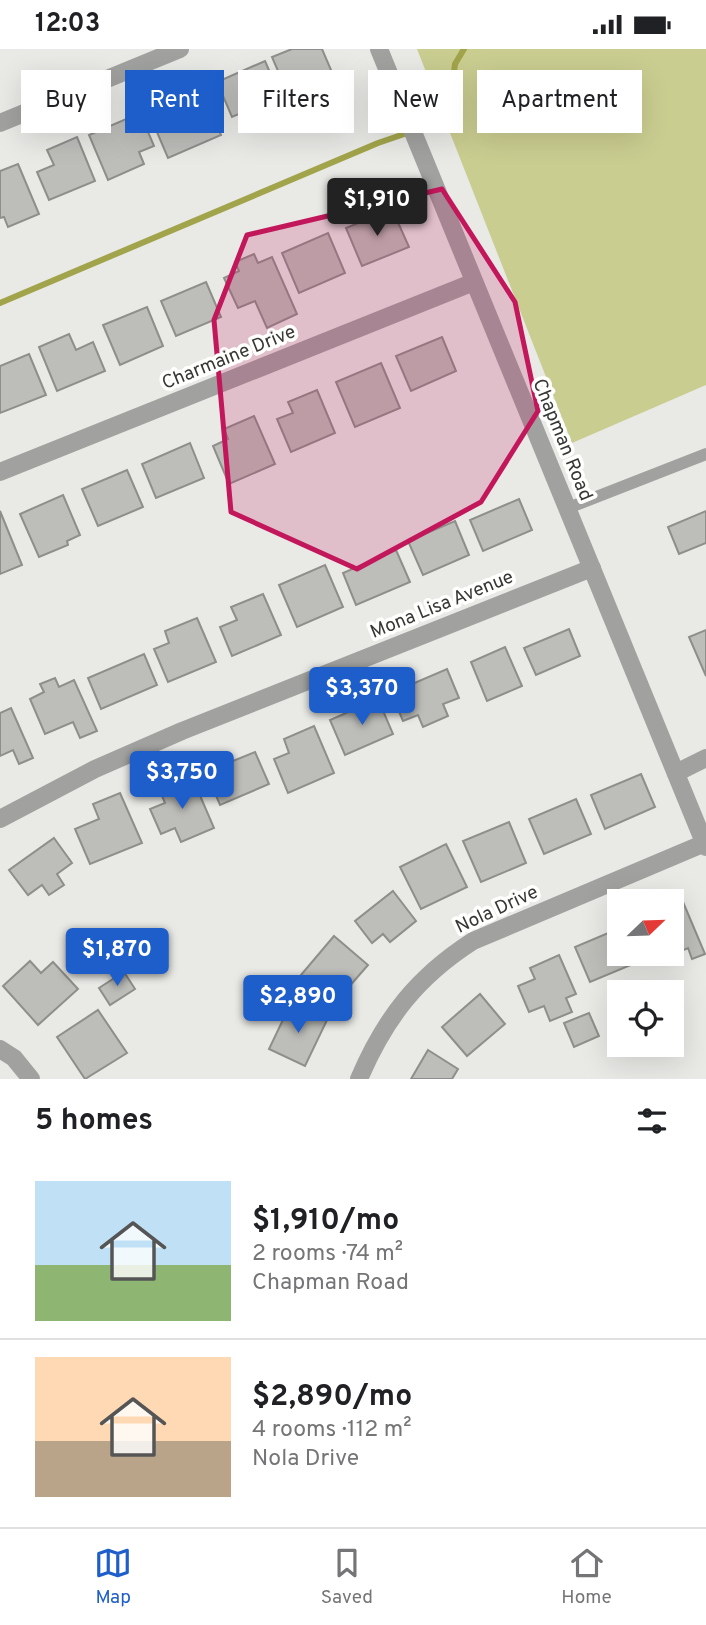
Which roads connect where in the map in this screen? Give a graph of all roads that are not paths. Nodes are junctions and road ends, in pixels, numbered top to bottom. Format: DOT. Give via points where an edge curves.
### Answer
graph roads {
  1 [pos="180,49"];
  2 [pos="379,49"];
  3 [pos="0,123"];
  4 [pos="474,282"];
  5 [pos="706,454"];
  6 [pos="0,472"];
  7 [pos="568,508"];
  8 [pos="592,568"];
  9 [pos="706,758"];
  10 [pos="676,773"];
  11 [pos="0,819"];
  12 [pos="705,845"];
  13 [pos="0,1049"];
  14 [pos="31,1079"];
  15 [pos="359,1079"];
  1 -- 3 [label="street"];
  2 -- 4 [label="street, Chapman Road"];
  4 -- 6 [label="street, Charmaine Drive"];
  4 -- 7 [label="street, Chapman Road"];
  5 -- 7 [label="lane"];
  7 -- 8 [label="street, Chapman Road"];
  8 -- 10 [label="street, Chapman Road"];
  8 -- 11 [label="street, Mona Lisa Avenue" via="182,731 95,768"];
  9 -- 10 [label="street"];
  10 -- 12 [label="street, Chapman Road"];
  12 -- 15 [label="street, Nola Drive" via="473,941 438,964 404,999"];
  13 -- 14 [label="street"];
}
